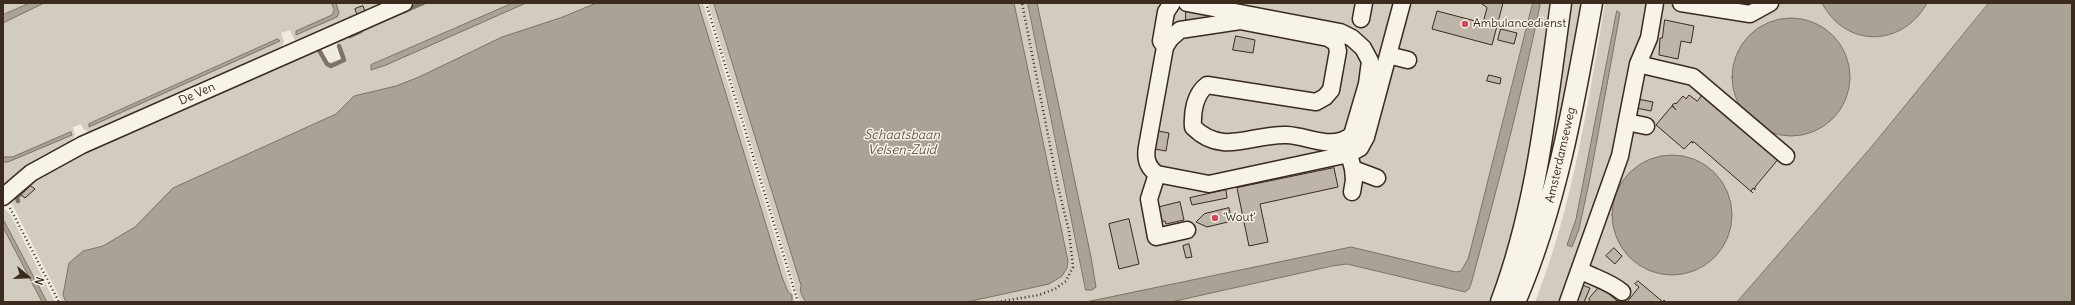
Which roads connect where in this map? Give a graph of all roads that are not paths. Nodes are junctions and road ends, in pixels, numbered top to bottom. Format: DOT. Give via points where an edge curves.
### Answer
graph roads {
  1 [pos="1172,3"];
  2 [pos="1187,3"];
  3 [pos="1364,3"];
  4 [pos="1402,3"];
  5 [pos="1561,3"];
  6 [pos="1592,3"];
  7 [pos="1655,3"];
  8 [pos="1681,3"];
  9 [pos="1770,3"];
  10 [pos="401,4"];
  11 [pos="1361,19"];
  12 [pos="1165,47"];
  13 [pos="1388,54"];
  14 [pos="1408,60"];
  15 [pos="1638,64"];
  16 [pos="1627,122"];
  17 [pos="1646,126"];
  18 [pos="1786,156"];
  19 [pos="1351,162"];
  20 [pos="1157,174"];
  21 [pos="1377,178"];
  22 [pos="1352,192"];
  23 [pos="3,197"];
  24 [pos="1187,230"];
  25 [pos="1580,270"];
  26 [pos="1622,292"];
  27 [pos="1501,302"];
  28 [pos="1515,302"];
  29 [pos="1568,302"];
  1 -- 12 [label="street" via="1166,12 1161,41"];
  2 -- 12 [label="street" via="1340,32 1352,38 1363,48 1370,61 1367,84 1352,135 1334,143 1287,135 1240,143 1218,141 1202,135 1193,127 1193,116 1200,90 1208,85 1306,102 1326,98 1331,90 1338,51 1336,43 1328,38 1240,21 1180,30"];
  3 -- 11 [label="street"];
  4 -- 13 [label="street"];
  5 -- 27 [label="main road, Amsterdamseweg" via="1534,179 1517,254"];
  6 -- 28 [label="main road, Amsterdamseweg" via="1555,184 1537,246"];
  7 -- 15 [label="street" via="1649,38"];
  8 -- 9 [label="street" via="1750,14"];
  10 -- 23 [label="street, De Ven" via="82,145 31,173"];
  12 -- 20 [label="street" via="1146,153 1148,165"];
  13 -- 14 [label="street"];
  13 -- 19 [label="street" via="1364,141"];
  15 -- 16 [label="street"];
  15 -- 18 [label="street" via="1693,77"];
  16 -- 17 [label="street"];
  16 -- 25 [label="street" via="1620,156"];
  19 -- 20 [label="street" via="1209,184"];
  19 -- 21 [label="street"];
  19 -- 22 [label="street" via="1354,180"];
  20 -- 24 [label="street" via="1149,199 1156,237"];
  25 -- 26 [label="street" via="1612,284"];
  25 -- 29 [label="street"];
}
